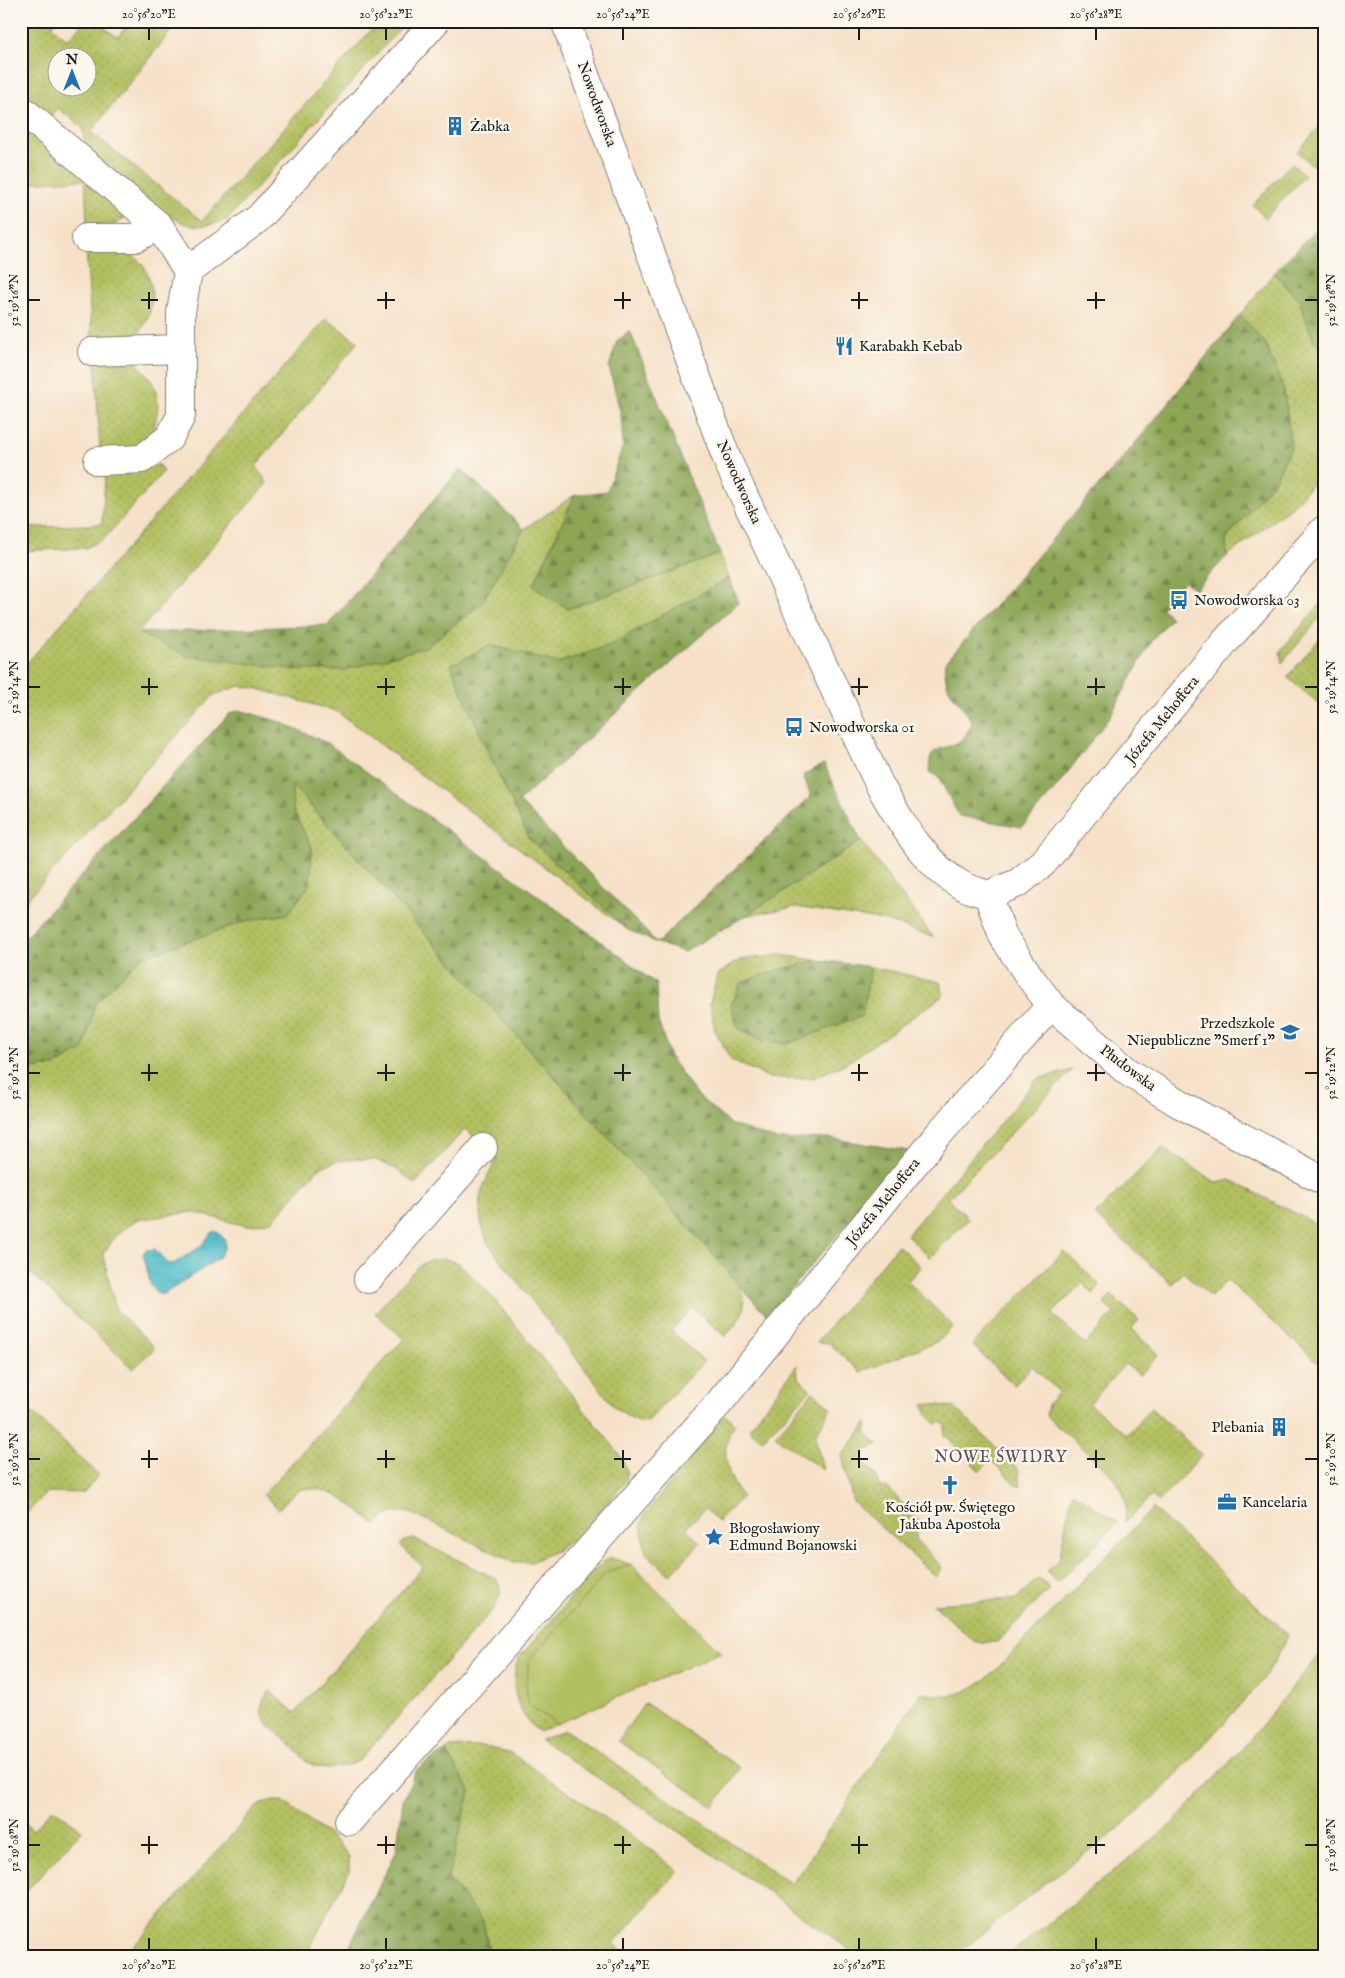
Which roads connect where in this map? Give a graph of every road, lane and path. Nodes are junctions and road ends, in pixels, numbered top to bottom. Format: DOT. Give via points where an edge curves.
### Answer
graph roads {
  1 [pos="436,21"];
  2 [pos="565,21"];
  3 [pos="21,109"];
  4 [pos="159,226"];
  5 [pos="86,238"];
  6 [pos="188,271"];
  7 [pos="181,349"];
  8 [pos="92,352"];
  9 [pos="98,461"];
  10 [pos="1324,530"];
  11 [pos="988,896"];
  12 [pos="1051,1005"];
  13 [pos="483,1148"];
  14 [pos="1324,1182"];
  15 [pos="368,1279"];
  16 [pos="349,1821"];
  1 -- 6 [label="street" via="259,218"];
  2 -- 11 [label="street, Nowodworska" via="728,462 880,786 905,829 939,869 963,886"];
  3 -- 4 [label="street"];
  4 -- 5 [label="street" via="135,238"];
  4 -- 6 [label="street"];
  6 -- 7 [label="street" via="181,312"];
  7 -- 8 [label="street"];
  7 -- 9 [label="street" via="181,416 169,438 142,459"];
  10 -- 11 [label="street, Józefa Mehoffera" via="1225,642 1043,863 1018,883"];
  11 -- 12 [label="street, Płudowska" via="1003,936"];
  12 -- 14 [label="street, Płudowska" via="1128,1072 1172,1100"];
  12 -- 16 [label="street, Józefa Mehoffera" via="938,1135 719,1403"];
  13 -- 15 [label="street"];
}
